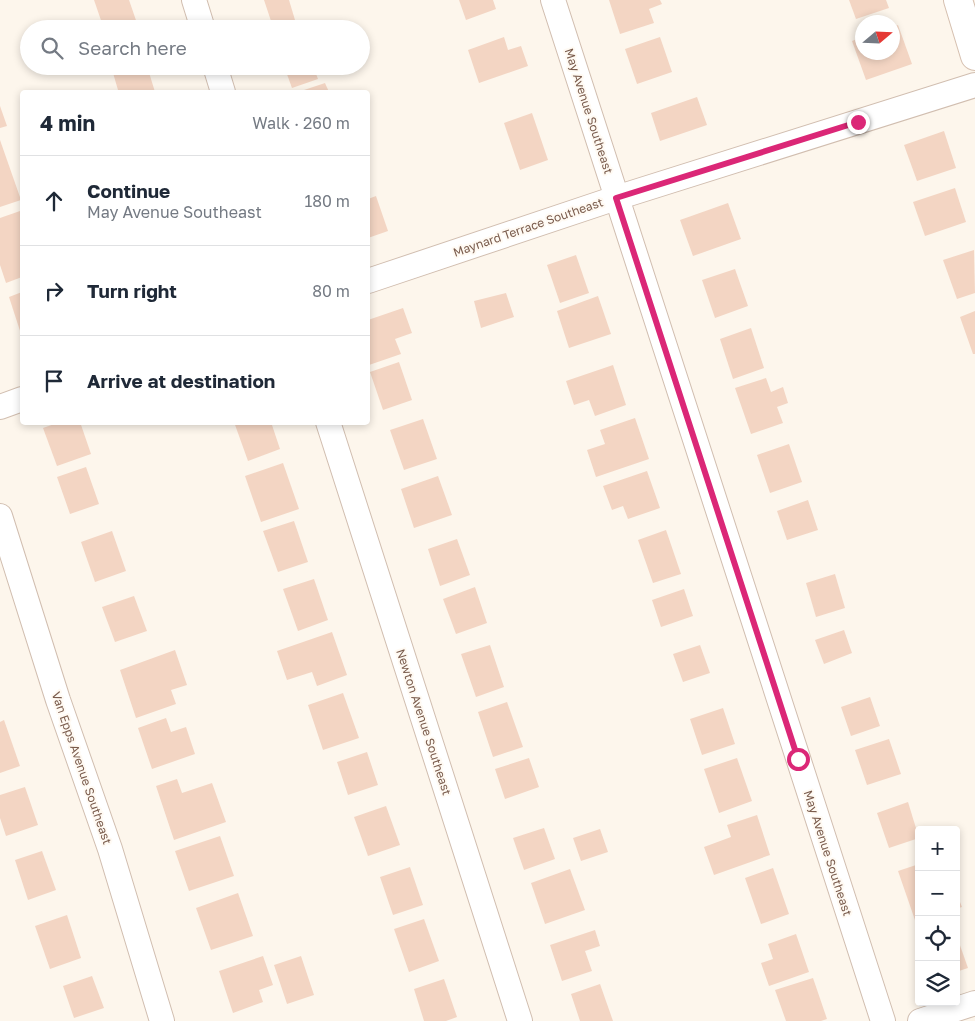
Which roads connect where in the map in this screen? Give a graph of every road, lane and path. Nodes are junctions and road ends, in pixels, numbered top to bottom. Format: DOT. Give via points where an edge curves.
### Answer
graph roads {
  1 [pos="194,0"];
  2 [pos="554,0"];
  3 [pos="958,0"];
  4 [pos="200,20"];
  5 [pos="975,56"];
  6 [pos="218,75"];
  7 [pos="975,85"];
  8 [pos="222,90"];
  9 [pos="616,198"];
  10 [pos="370,280"];
  11 [pos="20,401"];
  12 [pos="0,407"];
  13 [pos="329,425"];
  14 [pos="0,516"];
  15 [pos="975,1004"];
  16 [pos="162,1021"];
  17 [pos="520,1021"];
  18 [pos="883,1021"];
  19 [pos="920,1021"];
  1 -- 4 [label="street"];
  2 -- 9 [label="street, May Avenue Southeast"];
  3 -- 5 [label="main road"];
  6 -- 8 [label="street"];
  7 -- 9 [label="street, Maynard Terrace Southeast"];
  9 -- 10 [label="street, Maynard Terrace Southeast"];
  9 -- 18 [label="street, May Avenue Southeast"];
  11 -- 12 [label="street"];
  13 -- 17 [label="street, Newton Avenue Southeast"];
  14 -- 16 [label="street, Van Epps Avenue Southeast" via="58,700 110,849"];
  15 -- 19 [label="street"];
}
